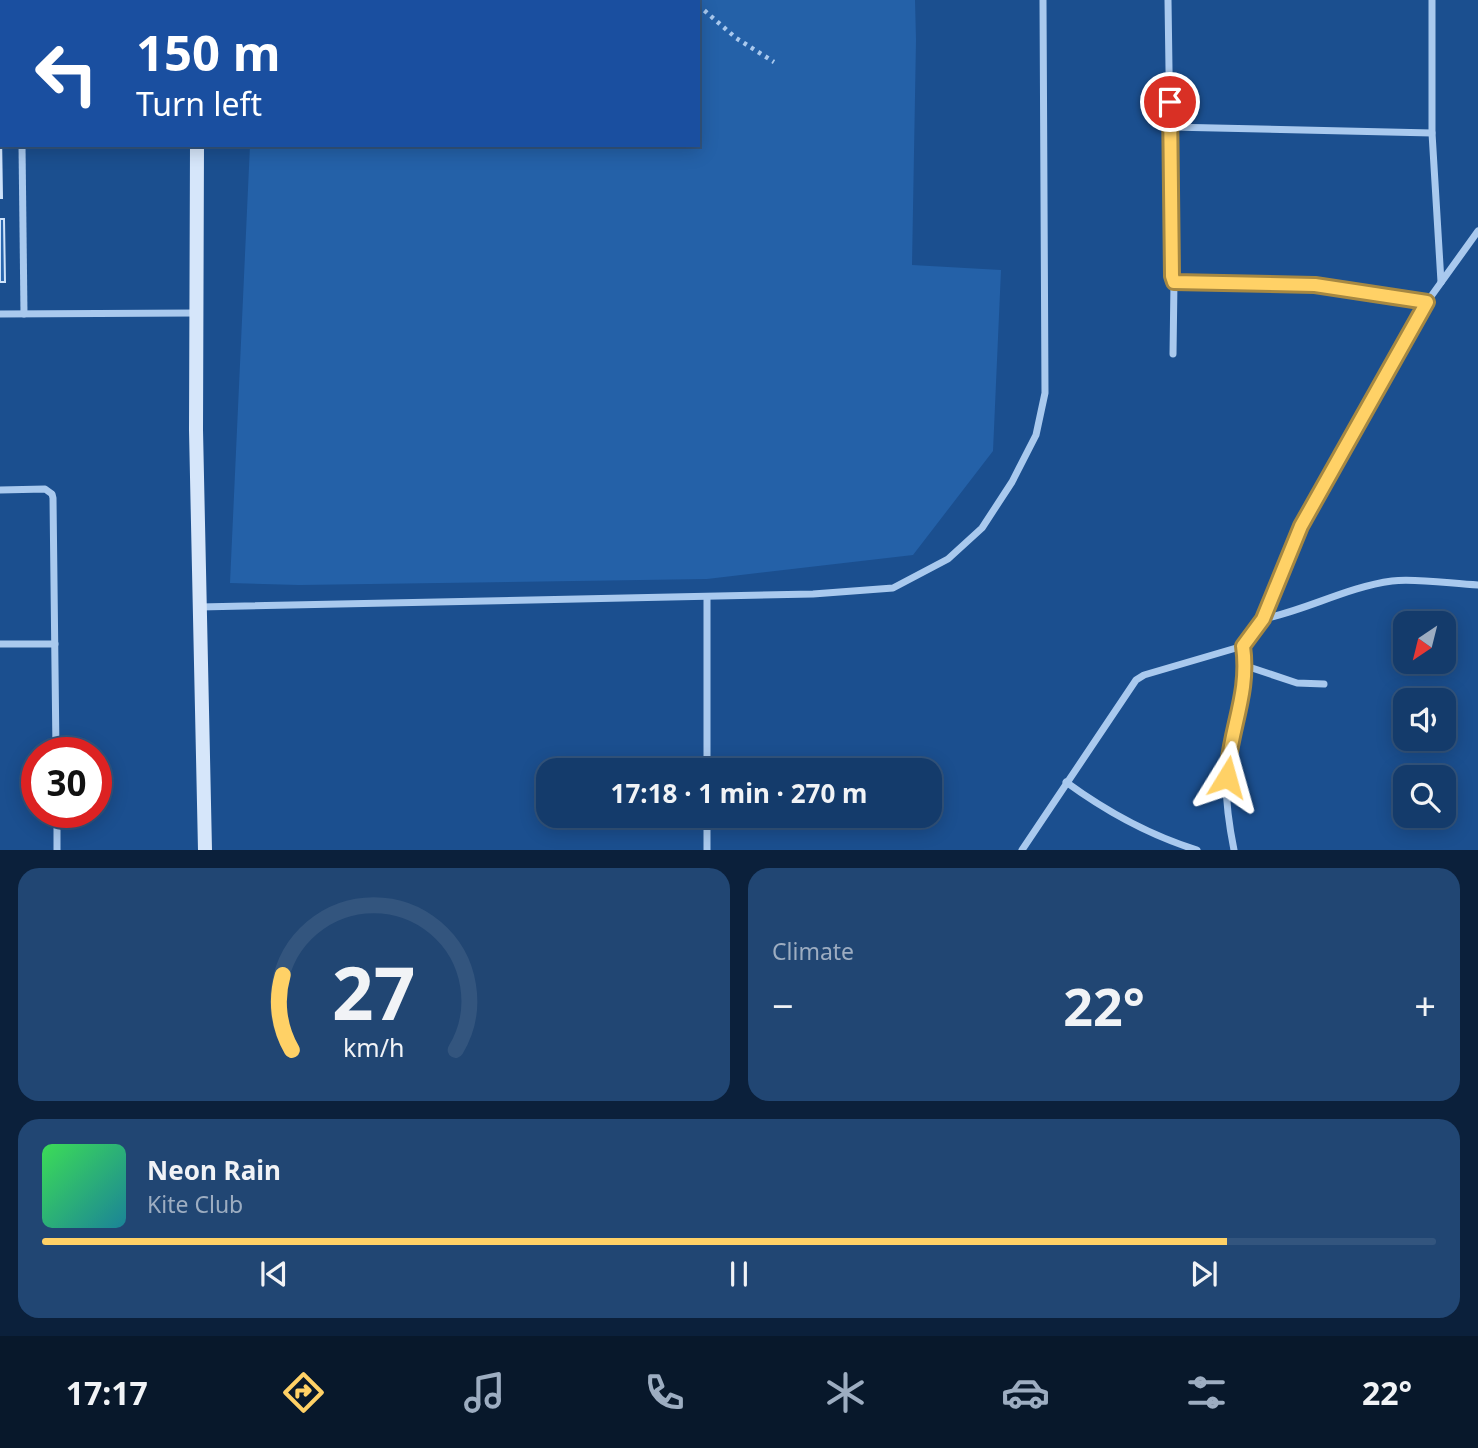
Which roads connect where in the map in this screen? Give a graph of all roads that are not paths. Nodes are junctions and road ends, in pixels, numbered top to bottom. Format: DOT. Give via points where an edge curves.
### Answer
graph roads {
  1 [pos="1043,0"];
  2 [pos="1168,0"];
  3 [pos="1432,0"];
  4 [pos="1170,127"];
  5 [pos="1432,133"];
  6 [pos="22,147"];
  7 [pos="197,147"];
  8 [pos="1478,231"];
  9 [pos="1174,282"];
  10 [pos="1441,282"];
  11 [pos="1427,302"];
  12 [pos="196,313"];
  13 [pos="0,314"];
  14 [pos="24,314"];
  15 [pos="1173,354"];
  16 [pos="0,490"];
  17 [pos="1478,586"];
  18 [pos="707,597"];
  19 [pos="200,607"];
  20 [pos="1263,619"];
  21 [pos="0,644"];
  22 [pos="55,644"];
  23 [pos="1243,646"];
  24 [pos="1246,666"];
  25 [pos="1324,684"];
  26 [pos="56,737"];
  27 [pos="707,758"];
  28 [pos="1066,782"];
  29 [pos="57,828"];
  30 [pos="707,828"];
  31 [pos="57,849"];
  32 [pos="205,849"];
  33 [pos="708,849"];
  34 [pos="1022,849"];
  35 [pos="1197,849"];
  36 [pos="1234,849"];
  1 -- 18 [label="street" via="1045,393 1036,435 1013,482 982,528 948,559 893,588"];
  2 -- 4 [label="street"];
  3 -- 5 [label="street"];
  4 -- 5 [label="street"];
  4 -- 9 [label="street"];
  5 -- 10 [label="street"];
  6 -- 14 [label="street"];
  7 -- 12 [label="main road"];
  8 -- 10 [label="street"];
  9 -- 11 [label="street" via="1315,285"];
  9 -- 15 [label="street"];
  10 -- 11 [label="street"];
  11 -- 20 [label="street" via="1301,526"];
  12 -- 14 [label="street"];
  12 -- 19 [label="main road"];
  13 -- 14 [label="street"];
  16 -- 22 [label="street" via="45,489 52,494"];
  17 -- 20 [label="street" via="1394,580"];
  18 -- 19 [label="street"];
  18 -- 27 [label="street"];
  19 -- 32 [label="main road"];
  20 -- 23 [label="street"];
  21 -- 22 [label="street"];
  22 -- 26 [label="street"];
  23 -- 24 [label="street"];
  23 -- 28 [label="street" via="1136,680"];
  24 -- 25 [label="street" via="1297,683"];
  24 -- 36 [label="street" via="1227,760 1226,794"];
  28 -- 34 [label="street"];
  28 -- 35 [label="street" via="1101,808 1142,829"];
  29 -- 31 [label="street"];
  30 -- 33 [label="street"];
}
